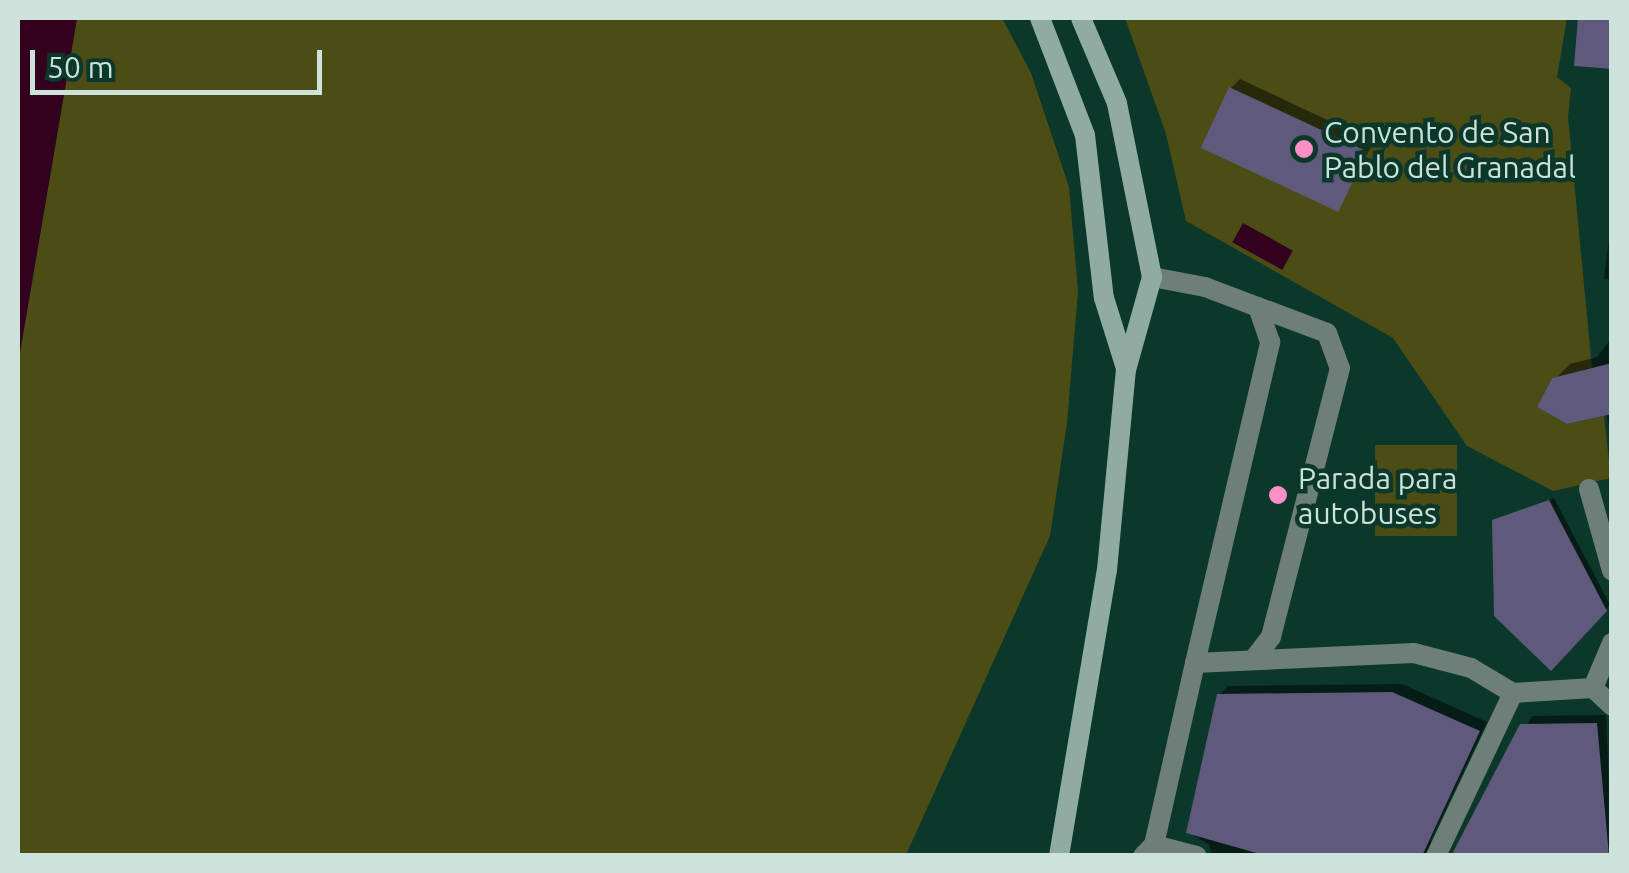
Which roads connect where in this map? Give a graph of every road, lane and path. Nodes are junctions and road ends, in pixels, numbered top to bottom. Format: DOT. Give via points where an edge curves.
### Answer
graph roads {
  1 [pos="1040,18"];
  2 [pos="1081,18"];
  3 [pos="1152,278"];
  4 [pos="1258,308"];
  5 [pos="1126,370"];
  6 [pos="1589,489"];
  7 [pos="1612,571"];
  8 [pos="1612,643"];
  9 [pos="1256,656"];
  10 [pos="1195,664"];
  11 [pos="1593,688"];
  12 [pos="1513,693"];
  13 [pos="1612,706"];
  14 [pos="1061,816"];
  15 [pos="1148,850"];
  16 [pos="1042,856"];
  17 [pos="1058,856"];
  18 [pos="1197,856"];
  19 [pos="1436,856"];
  1 -- 5 [label="street" via="1085,135 1104,298"];
  2 -- 3 [label="street" via="1116,103"];
  3 -- 4 [label="street" via="1205,287"];
  3 -- 5 [label="street"];
  4 -- 9 [label="street" via="1326,333 1340,368 1271,637"];
  4 -- 10 [label="street" via="1270,342"];
  5 -- 14 [label="street" via="1106,570"];
  6 -- 7 [label="street"];
  8 -- 11 [label="street"];
  9 -- 10 [label="street"];
  9 -- 12 [label="street" via="1414,653 1471,668"];
  10 -- 15 [label="street"];
  11 -- 12 [label="street"];
  11 -- 13 [label="street"];
  12 -- 19 [label="street"];
  14 -- 16 [label="street"];
  14 -- 17 [label="street"];
  15 -- 18 [label="street"];
}
